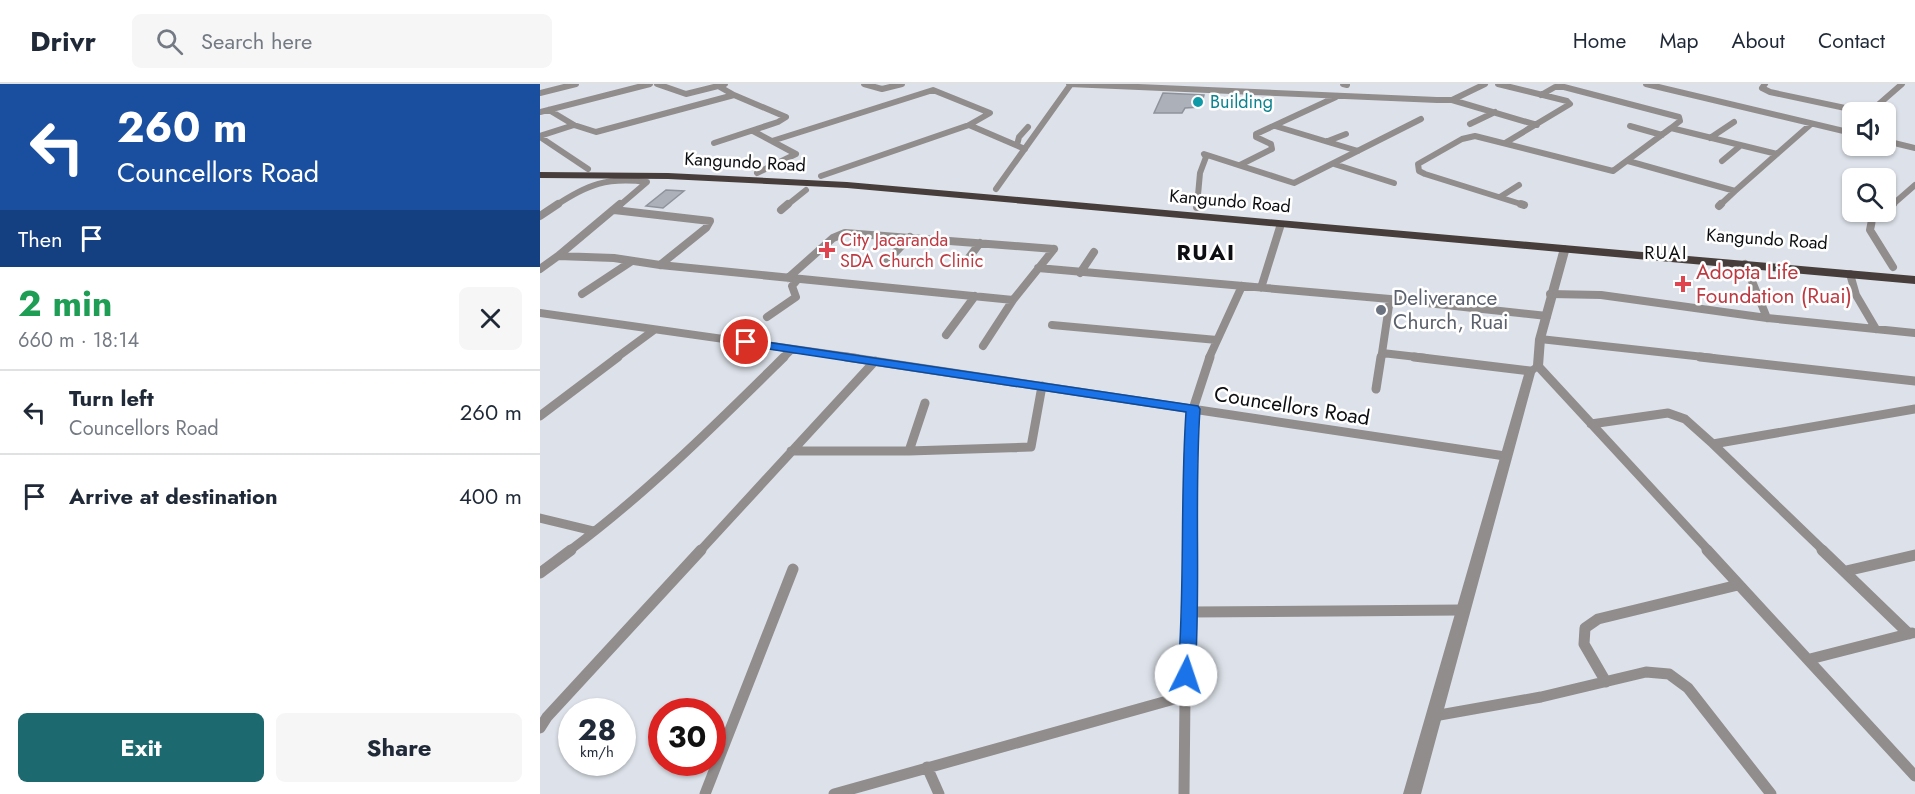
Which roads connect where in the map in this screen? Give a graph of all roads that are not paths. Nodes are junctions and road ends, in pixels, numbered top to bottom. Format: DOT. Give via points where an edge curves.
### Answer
graph roads {
  1 [pos="576,84"];
  2 [pos="650,84"];
  3 [pos="657,84"];
  4 [pos="864,84"];
  5 [pos="902,84"];
  6 [pos="1070,84"];
  7 [pos="1105,84"];
  8 [pos="1470,84"];
  9 [pos="1498,84"];
  10 [pos="1647,84"];
  11 [pos="1765,84"];
  12 [pos="1902,84"];
  13 [pos="721,85"];
  14 [pos="1482,85"];
  15 [pos="926,87"];
  16 [pos="933,90"];
  17 [pos="540,93"];
  18 [pos="734,95"];
  19 [pos="1541,95"];
  20 [pos="1339,96"];
  21 [pos="1452,100"];
  22 [pos="549,110"];
  23 [pos="540,112"];
  24 [pos="1495,112"];
  25 [pos="1421,119"];
  26 [pos="1734,122"];
  27 [pos="1470,124"];
  28 [pos="1537,124"];
  29 [pos="1810,124"];
  30 [pos="574,125"];
  31 [pos="969,125"];
  32 [pos="1275,126"];
  33 [pos="1630,126"];
  34 [pos="1028,127"];
  35 [pos="1671,128"];
  36 [pos="753,131"];
  37 [pos="1842,131"];
  38 [pos="1347,134"];
  39 [pos="1662,135"];
  40 [pos="540,136"];
  41 [pos="1710,138"];
  42 [pos="772,141"];
  43 [pos="1328,141"];
  44 [pos="714,142"];
  45 [pos="1505,143"];
  46 [pos="1896,143"];
  47 [pos="1017,145"];
  48 [pos="1740,146"];
  49 [pos="1025,148"];
  50 [pos="1915,148"];
  51 [pos="1358,151"];
  52 [pos="1777,154"];
  53 [pos="1628,161"];
  54 [pos="1722,161"];
  55 [pos="1334,164"];
  56 [pos="1240,165"];
  57 [pos="540,169"];
  58 [pos="588,169"];
  59 [pos="549,173"];
  60 [pos="634,173"];
  61 [pos="671,173"];
  62 [pos="757,173"];
  63 [pos="821,176"];
  64 [pos="598,179"];
  65 [pos="1394,183"];
  66 [pos="1519,185"];
  67 [pos="1915,186"];
  68 [pos="996,189"];
  69 [pos="806,190"];
  70 [pos="1736,191"];
  71 [pos="1500,197"];
  72 [pos="1896,201"];
  73 [pos="1524,205"];
  74 [pos="1719,206"];
  75 [pos="1197,207"];
  76 [pos="614,210"];
  77 [pos="781,210"];
  78 [pos="544,211"];
  79 [pos="540,216"];
  80 [pos="1872,222"];
  81 [pos="1280,227"];
  82 [pos="910,237"];
  83 [pos="980,243"];
  84 [pos="1565,248"];
  85 [pos="1094,252"];
  86 [pos="558,256"];
  87 [pos="632,261"];
  88 [pos="887,261"];
  89 [pos="964,264"];
  90 [pos="1745,264"];
  91 [pos="660,265"];
  92 [pos="1893,267"];
  93 [pos="1038,268"];
  94 [pos="1915,269"];
  95 [pos="540,270"];
  96 [pos="1851,270"];
  97 [pos="1080,273"];
  98 [pos="788,278"];
  99 [pos="798,279"];
  100 [pos="1915,280"];
  101 [pos="1242,286"];
  102 [pos="1261,288"];
  103 [pos="582,294"];
  104 [pos="1550,294"];
  105 [pos="975,296"];
  106 [pos="1390,299"];
  107 [pos="1013,300"];
  108 [pos="540,313"];
  109 [pos="1547,316"];
  110 [pos="767,317"];
  111 [pos="1767,318"];
  112 [pos="1052,325"];
  113 [pos="1876,329"];
  114 [pos="654,330"];
  115 [pos="1915,333"];
  116 [pos="946,335"];
  117 [pos="1540,339"];
  118 [pos="1217,340"];
  119 [pos="983,346"];
  120 [pos="792,348"];
  121 [pos="1382,353"];
  122 [pos="875,361"];
  123 [pos="1534,369"];
  124 [pos="1915,381"];
  125 [pos="1042,386"];
  126 [pos="1376,389"];
  127 [pos="926,403"];
  128 [pos="1193,409"];
  129 [pos="1915,409"];
  130 [pos="540,416"];
  131 [pos="1591,424"];
  132 [pos="1713,444"];
  133 [pos="791,451"];
  134 [pos="909,451"];
  135 [pos="1505,456"];
  136 [pos="540,518"];
  137 [pos="594,531"];
  138 [pos="1915,555"];
  139 [pos="793,569"];
  140 [pos="1846,571"];
  141 [pos="540,573"];
  142 [pos="1738,585"];
  143 [pos="1462,610"];
  144 [pos="1191,612"];
  145 [pos="1912,633"];
  146 [pos="1810,659"];
  147 [pos="1606,682"];
  148 [pos="1185,696"];
  149 [pos="1434,716"];
  150 [pos="540,728"];
  151 [pos="927,767"];
  152 [pos="1915,776"];
  153 [pos="705,794"];
  154 [pos="834,794"];
  155 [pos="939,794"];
  156 [pos="1184,794"];
  157 [pos="1412,794"];
  158 [pos="1771,794"];
  1 -- 17 [label="street"];
  2 -- 22 [label="street"];
  3 -- 13 [label="street" via="686,94"];
  4 -- 5 [label="street" via="882,89"];
  6 -- 7 [label="street"];
  6 -- 49 [label="street"];
  7 -- 20 [label="street"];
  8 -- 14 [label="street"];
  9 -- 19 [label="street"];
  10 -- 29 [label="street"];
  11 -- 12 [label="street" via="1762,87 1766,90 1864,112 1871,111"];
  13 -- 18 [label="street"];
  14 -- 21 [label="street"];
  15 -- 16 [label="street"];
  16 -- 31 [label="street" via="990,113"];
  16 -- 42 [label="street"];
  18 -- 30 [label="street" via="601,132"];
  18 -- 36 [label="street" via="786,117"];
  19 -- 28 [label="street" via="1570,104"];
  19 -- 35 [label="street" via="1560,87 1679,117 1680,121"];
  20 -- 21 [label="street"];
  20 -- 32 [label="street"];
  21 -- 24 [label="street"];
  22 -- 23 [label="street"];
  22 -- 30 [label="street"];
  24 -- 27 [label="street"];
  24 -- 28 [label="street"];
  25 -- 51 [label="street"];
  26 -- 41 [label="street"];
  28 -- 45 [label="street"];
  29 -- 37 [label="street"];
  29 -- 52 [label="street"];
  30 -- 40 [label="street"];
  31 -- 47 [label="street"];
  31 -- 63 [label="street"];
  32 -- 43 [label="street"];
  32 -- 56 [label="street" via="1255,136 1271,144 1272,149"];
  33 -- 39 [label="street"];
  34 -- 47 [label="street"];
  35 -- 39 [label="street"];
  35 -- 41 [label="street"];
  36 -- 42 [label="street"];
  36 -- 44 [label="street"];
  38 -- 43 [label="street"];
  39 -- 53 [label="street"];
  40 -- 58 [label="street"];
  41 -- 48 [label="street"];
  42 -- 62 [label="street" via="796,154"];
  43 -- 51 [label="street"];
  45 -- 53 [label="street" via="1608,171 1616,171"];
  45 -- 71 [label="street" via="1469,136 1418,166 1425,174"];
  46 -- 50 [label="street"];
  47 -- 49 [label="street"];
  48 -- 52 [label="street"];
  48 -- 54 [label="street"];
  49 -- 68 [label="street"];
  51 -- 55 [label="street"];
  52 -- 70 [label="street"];
  53 -- 70 [label="street"];
  55 -- 56 [label="street" via="1292,183"];
  55 -- 65 [label="street"];
  56 -- 75 [label="street" via="1204,155"];
  57 -- 59 [label="highway, Kangundo Road"];
  58 -- 59 [label="highway, Kangundo Road"];
  58 -- 60 [label="highway, Kangundo Road"];
  59 -- 64 [label="highway, Kangundo Road"];
  60 -- 61 [label="highway, Kangundo Road"];
  60 -- 64 [label="highway, Kangundo Road"];
  61 -- 62 [label="highway, Kangundo Road"];
  61 -- 84 [label="highway, Kangundo Road"];
  62 -- 63 [label="highway, Kangundo Road"];
  63 -- 68 [label="highway, Kangundo Road"];
  64 -- 76 [label="street" via="647,182"];
  64 -- 78 [label="street"];
  66 -- 71 [label="street"];
  67 -- 72 [label="street"];
  68 -- 75 [label="highway, Kangundo Road"];
  69 -- 77 [label="street"];
  70 -- 74 [label="street"];
  71 -- 73 [label="street"];
  75 -- 96 [label="highway, Kangundo Road"];
  76 -- 86 [label="street"];
  76 -- 91 [label="street" via="710,221"];
  78 -- 79 [label="street"];
  80 -- 92 [label="street" via="1870,230"];
  81 -- 102 [label="street"];
  82 -- 83 [label="street"];
  82 -- 88 [label="street"];
  82 -- 98 [label="street" via="854,232 838,235"];
  83 -- 89 [label="street"];
  83 -- 93 [label="street" via="1054,249"];
  84 -- 90 [label="highway, Kangundo Road"];
  84 -- 104 [label="street"];
  85 -- 97 [label="street"];
  86 -- 87 [label="street"];
  86 -- 95 [label="street"];
  87 -- 91 [label="street"];
  87 -- 103 [label="street"];
  90 -- 96 [label="highway, Kangundo Road"];
  90 -- 111 [label="street"];
  91 -- 98 [label="street"];
  92 -- 94 [label="highway, Kangundo Road"];
  92 -- 96 [label="highway, Kangundo Road"];
  93 -- 97 [label="street"];
  93 -- 107 [label="street"];
  96 -- 100 [label="highway, Kangundo Road"];
  96 -- 113 [label="street" via="1856,295"];
  97 -- 101 [label="street"];
  98 -- 99 [label="street"];
  99 -- 105 [label="street"];
  99 -- 110 [label="street" via="792,286 796,297"];
  101 -- 102 [label="street"];
  101 -- 118 [label="street"];
  102 -- 106 [label="street"];
  104 -- 109 [label="street"];
  104 -- 111 [label="street" via="1601,296"];
  105 -- 107 [label="street"];
  105 -- 116 [label="street"];
  106 -- 109 [label="street"];
  106 -- 121 [label="street"];
  107 -- 119 [label="street"];
  108 -- 114 [label="street, Councellors Road"];
  109 -- 117 [label="street"];
  111 -- 113 [label="street"];
  112 -- 118 [label="street"];
  113 -- 115 [label="street"];
  114 -- 120 [label="street, Councellors Road"];
  114 -- 130 [label="street"];
  117 -- 123 [label="street"];
  117 -- 124 [label="street"];
  118 -- 128 [label="street"];
  120 -- 122 [label="street, Councellors Road"];
  120 -- 137 [label="street" via="709,431"];
  121 -- 123 [label="street"];
  121 -- 126 [label="street"];
  122 -- 125 [label="street, Councellors Road"];
  122 -- 133 [label="street"];
  123 -- 131 [label="street"];
  123 -- 135 [label="street"];
  125 -- 128 [label="street, Councellors Road"];
  125 -- 134 [label="street" via="1031,447"];
  127 -- 134 [label="street"];
  128 -- 135 [label="street, Councellors Road"];
  128 -- 144 [label="street"];
  129 -- 132 [label="street"];
  131 -- 132 [label="street" via="1668,413 1685,419"];
  131 -- 142 [label="street"];
  132 -- 140 [label="street"];
  133 -- 134 [label="street"];
  133 -- 150 [label="street"];
  135 -- 143 [label="street"];
  136 -- 137 [label="street"];
  137 -- 141 [label="street"];
  138 -- 140 [label="street"];
  139 -- 153 [label="street"];
  140 -- 145 [label="street"];
  142 -- 146 [label="street"];
  142 -- 147 [label="street" via="1606,617 1585,628 1584,644"];
  143 -- 144 [label="street"];
  143 -- 149 [label="street"];
  144 -- 148 [label="street"];
  145 -- 146 [label="street"];
  146 -- 152 [label="street"];
  147 -- 149 [label="street"];
  147 -- 158 [label="street" via="1655,671 1677,678"];
  148 -- 151 [label="street"];
  148 -- 156 [label="street"];
  149 -- 157 [label="street"];
  151 -- 154 [label="street"];
  151 -- 155 [label="street"];
}
